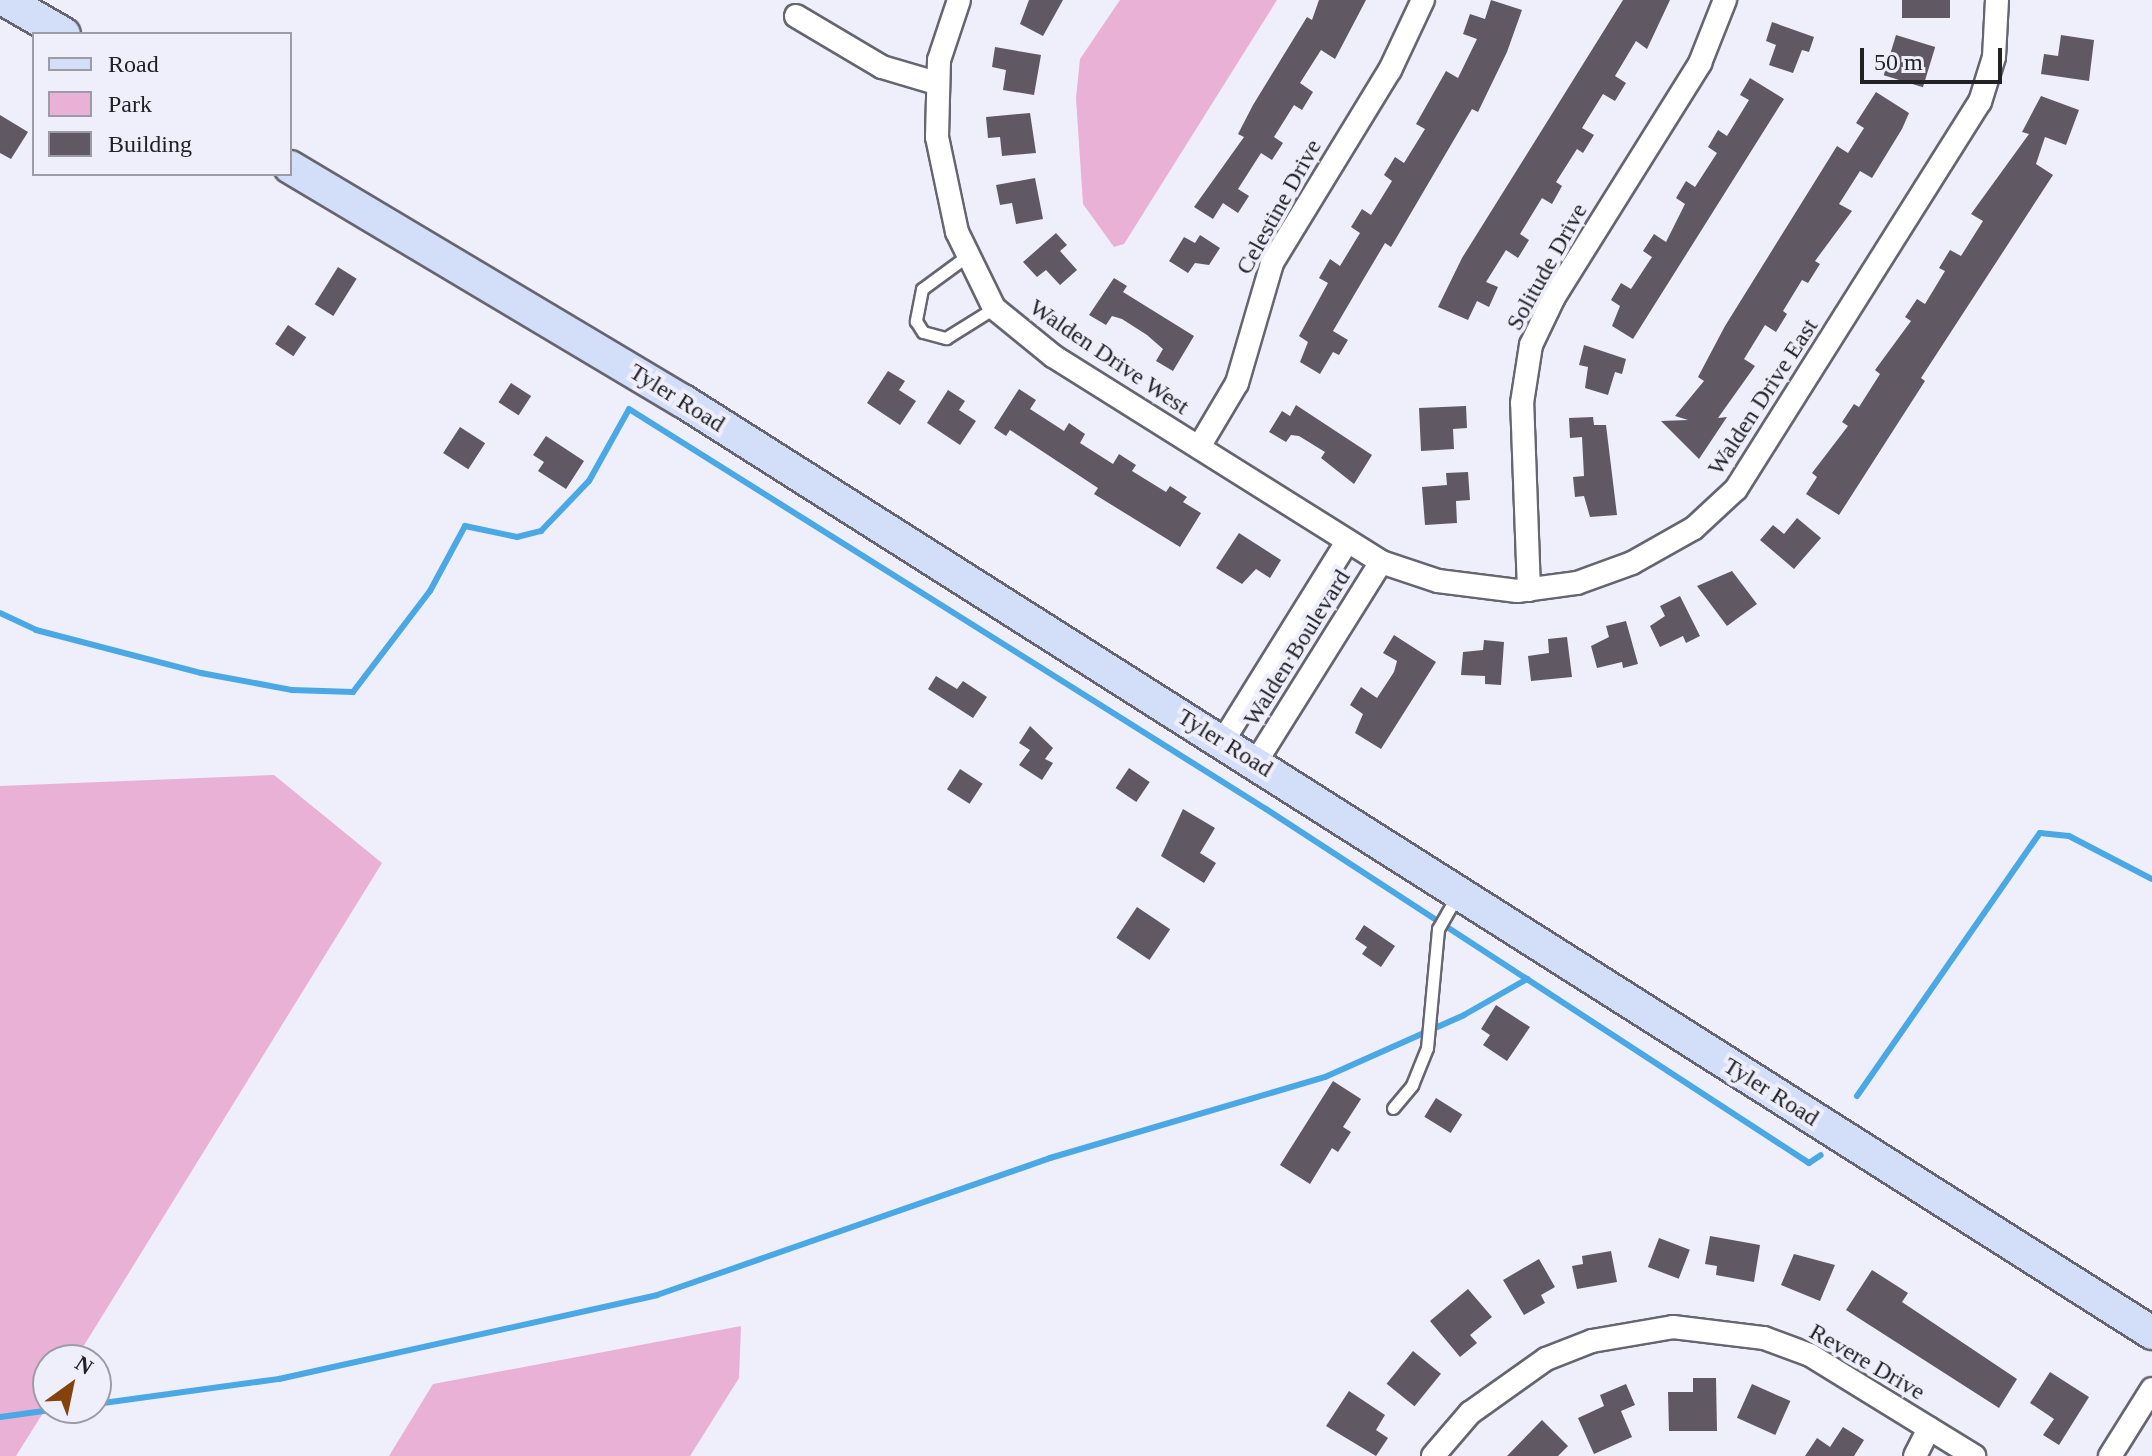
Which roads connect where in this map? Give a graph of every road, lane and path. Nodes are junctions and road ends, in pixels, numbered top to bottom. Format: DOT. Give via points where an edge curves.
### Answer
graph roads {
  1 [pos="5,0"];
  2 [pos="959,0"];
  3 [pos="1423,0"];
  4 [pos="1725,0"];
  5 [pos="1997,0"];
  6 [pos="796,16"];
  7 [pos="61,32"];
  8 [pos="936,83"];
  9 [pos="292,168"];
  10 [pos="967,256"];
  11 [pos="994,308"];
  12 [pos="1199,447"];
  13 [pos="1347,542"];
  14 [pos="1381,562"];
  15 [pos="1529,590"];
  16 [pos="1223,741"];
  17 [pos="1256,762"];
  18 [pos="1458,894"];
  19 [pos="1393,1108"];
  20 [pos="2152,1333"];
  21 [pos="2152,1389"];
  22 [pos="1929,1428"];
  23 [pos="1433,1456"];
  24 [pos="1915,1456"];
  25 [pos="1974,1456"];
  26 [pos="2110,1456"];
  1 -- 7 [label="street"];
  2 -- 8 [label="street, Walden Drive West" via="944,37"];
  3 -- 12 [label="street, Celestine Drive" via="1390,70 1272,263 1237,383"];
  4 -- 15 [label="street, Solitude Drive" via="1700,63 1554,297 1531,345 1522,403"];
  5 -- 15 [label="street, Walden Drive East" via="1994,57 1980,102 1736,489 1694,528 1632,563 1577,583"];
  6 -- 8 [label="street" via="882,67"];
  8 -- 10 [label="street, Walden Drive West" via="937,137"];
  9 -- 16 [label="street, Tyler Road" via="683,401"];
  10 -- 11 [label="street, Walden Drive West"];
  10 -- 11 [label="lane" via="922,289 916,321 923,332 946,338"];
  11 -- 12 [label="street, Walden Drive West" via="1053,356"];
  12 -- 13 [label="street, Walden Drive West"];
  13 -- 14 [label="street, Walden Drive East"];
  13 -- 16 [label="street, Walden Boulevard"];
  14 -- 15 [label="street, Walden Drive East" via="1462,585"];
  14 -- 17 [label="street, Walden Boulevard"];
  16 -- 17 [label="street, Tyler Road"];
  17 -- 18 [label="street, Tyler Road"];
  18 -- 19 [label="lane" via="1438,929 1427,1048 1412,1085"];
  18 -- 20 [label="street, Tyler Road"];
  21 -- 26 [label="street"];
  22 -- 23 [label="street, Revere Drive" via="1831,1366 1787,1346 1723,1330 1673,1327 1624,1333 1546,1359 1470,1413"];
  22 -- 24 [label="street"];
  22 -- 25 [label="street, Revere Drive"];
}
